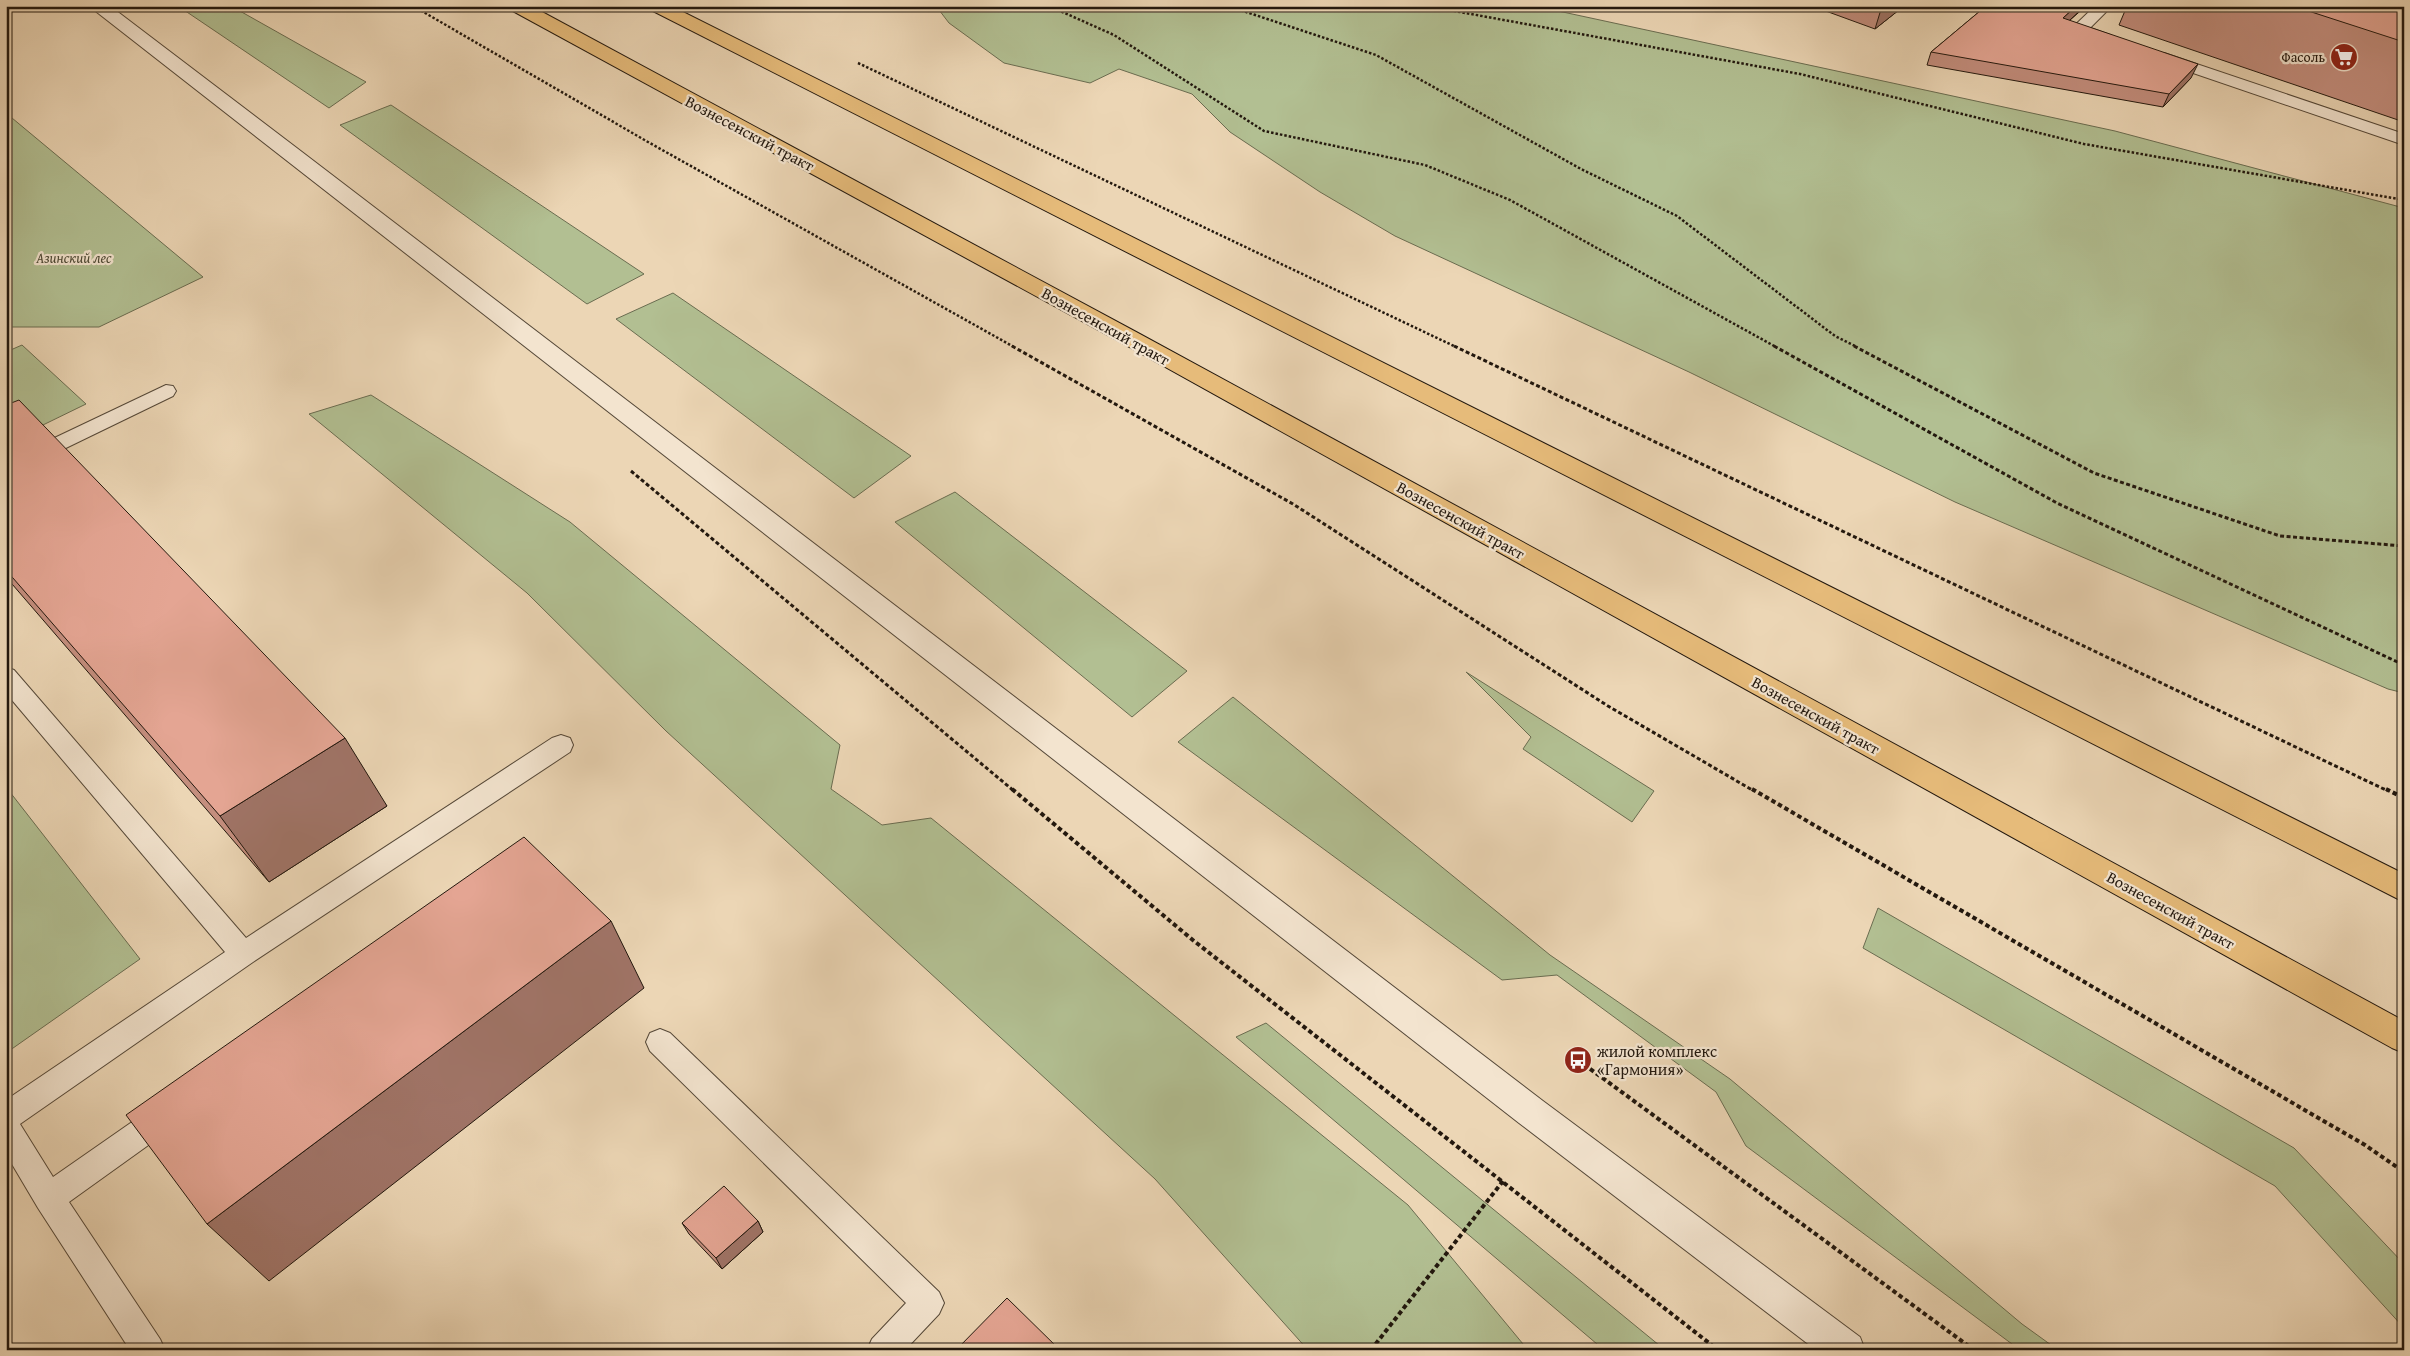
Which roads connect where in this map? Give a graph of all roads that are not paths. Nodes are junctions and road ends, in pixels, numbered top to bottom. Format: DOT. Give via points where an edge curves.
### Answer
graph roads {
  1 [pos="98,6"];
  2 [pos="517,6"];
  3 [pos="657,6"];
  4 [pos="2104,6"];
  5 [pos="2116,42"];
  6 [pos="2153,54"];
  7 [pos="2404,140"];
  8 [pos="166,391"];
  9 [pos="6,470"];
  10 [pos="6,676"];
  11 [pos="561,745"];
  12 [pos="2404,889"];
  13 [pos="243,954"];
  14 [pos="2404,1038"];
  15 [pos="660,1042"];
  16 [pos="187,1100"];
  17 [pos="6,1117"];
  18 [pos="6,1127"];
  19 [pos="49,1198"];
  20 [pos="149,1350"];
  21 [pos="883,1350"];
  22 [pos="1847,1350"];
  1 -- 22 [label="street" via="1524,1106"];
  2 -- 14 [label="main road, Вознесенский тракт" via="1130,338"];
  3 -- 12 [label="main road"];
  4 -- 5 [label="lane" via="2078,29"];
  6 -- 7 [label="lane"];
  8 -- 9 [label="lane"];
  10 -- 13 [label="lane"];
  11 -- 13 [label="lane"];
  13 -- 17 [label="lane"];
  15 -- 21 [label="lane" via="928,1303"];
  16 -- 19 [label="lane"];
  18 -- 19 [label="lane"];
  19 -- 20 [label="lane"];
}
